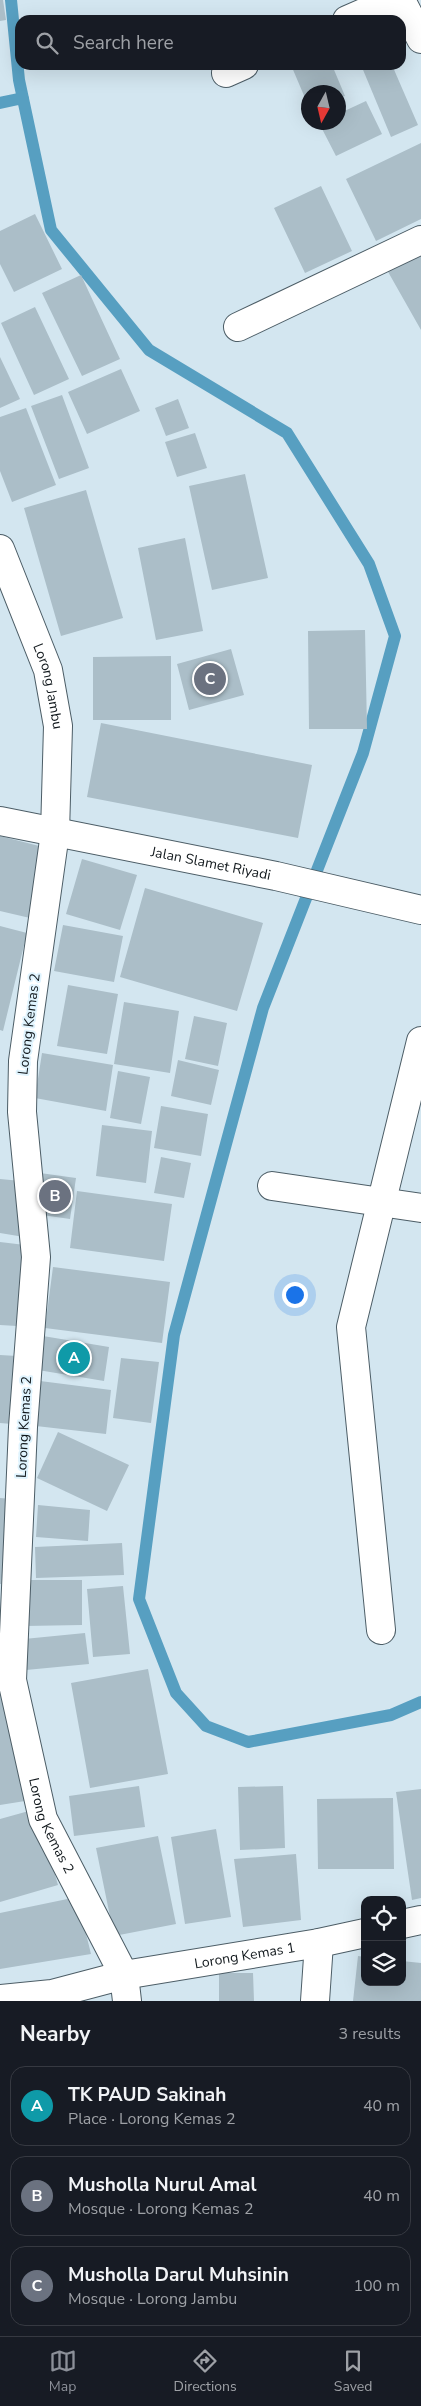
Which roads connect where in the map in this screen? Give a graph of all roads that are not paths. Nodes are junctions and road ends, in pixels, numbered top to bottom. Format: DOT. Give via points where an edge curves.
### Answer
graph roads {
  1 [pos="393,0"];
  2 [pos="401,0"];
  3 [pos="358,15"];
  4 [pos="421,39"];
  5 [pos="421,240"];
  6 [pos="238,327"];
  7 [pos="0,549"];
  8 [pos="0,821"];
  9 [pos="55,833"];
  10 [pos="421,910"];
  11 [pos="421,1041"];
  12 [pos="272,1186"];
  13 [pos="382,1202"];
  14 [pos="421,1208"];
  15 [pos="10,1489"];
  16 [pos="381,1630"];
  17 [pos="421,1920"];
  18 [pos="406,1923"];
  19 [pos="361,1934"];
  20 [pos="319,1943"];
  21 [pos="126,1988"];
  22 [pos="0,1999"];
  23 [pos="315,2001"];
  1 -- 3 [label="street"];
  2 -- 4 [label="street"];
  5 -- 6 [label="street"];
  7 -- 9 [label="street, Lorong Jambu" via="48,670 54,695 58,726"];
  8 -- 9 [label="street, Jalan Slamet Riyadi"];
  9 -- 10 [label="street, Jalan Slamet Riyadi" via="276,876"];
  9 -- 15 [label="street, Lorong Kemas 2" via="23,1061 22,1112 36,1257"];
  11 -- 13 [label="street"];
  12 -- 13 [label="street"];
  13 -- 14 [label="street"];
  13 -- 16 [label="street" via="351,1328"];
  15 -- 21 [label="street, Lorong Kemas 2" via="12,1680 43,1819"];
  17 -- 18 [label="street"];
  19 -- 20 [label="street, Lorong Kemas 1"];
  20 -- 21 [label="street, Lorong Kemas 1"];
  20 -- 23 [label="street"];
  21 -- 22 [label="street, Lorong Kemas 1"];
}
